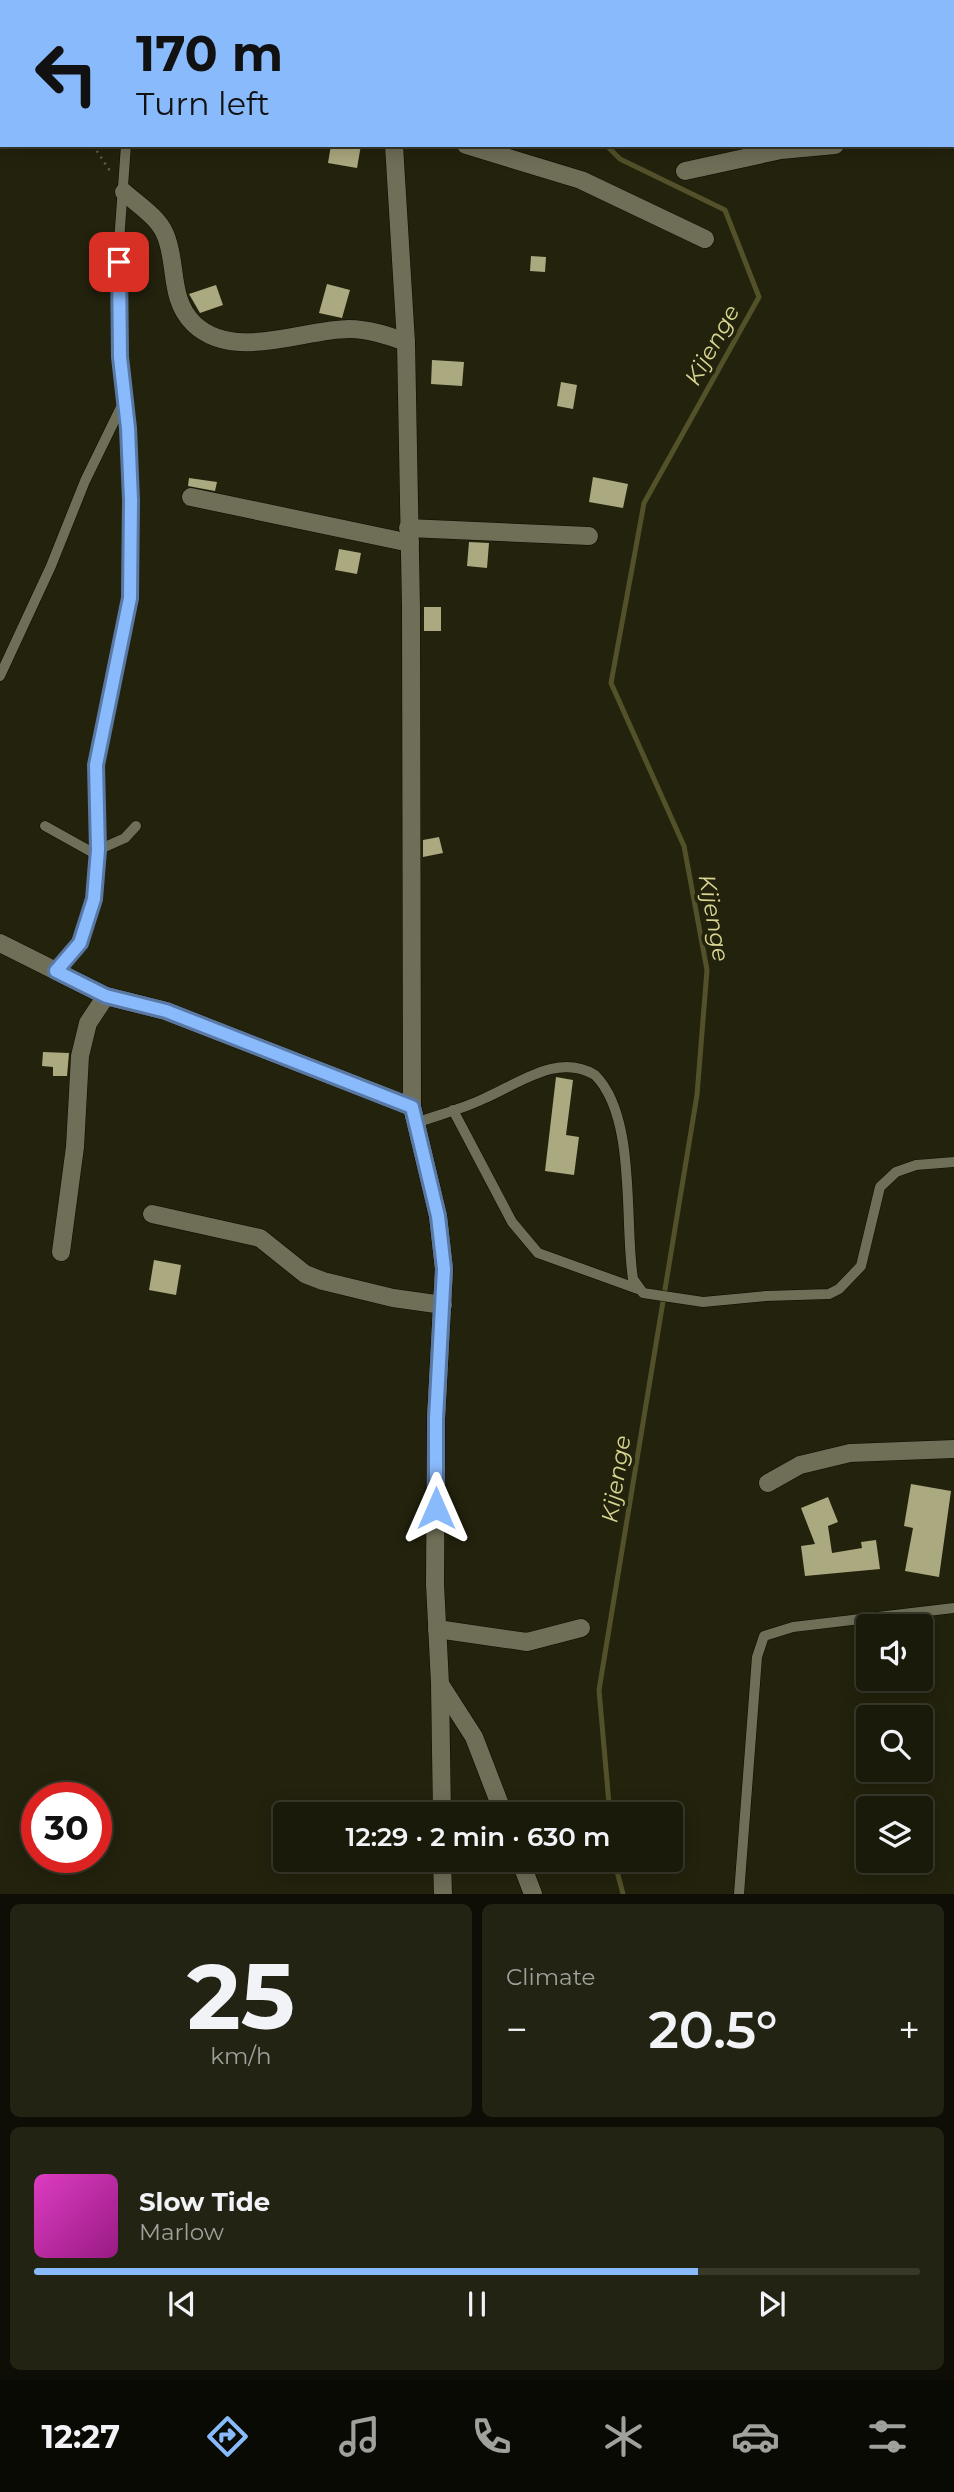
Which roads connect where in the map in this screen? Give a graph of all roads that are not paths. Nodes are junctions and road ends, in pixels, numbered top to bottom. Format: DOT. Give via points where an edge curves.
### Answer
graph roads {
  1 [pos="125,147"];
  2 [pos="394,147"];
  3 [pos="473,147"];
  4 [pos="808,147"];
  5 [pos="685,171"];
  6 [pos="124,192"];
  7 [pos="705,239"];
  8 [pos="407,342"];
  9 [pos="125,399"];
  10 [pos="191,497"];
  11 [pos="409,535"];
  12 [pos="589,536"];
  13 [pos="0,676"];
  14 [pos="45,826"];
  15 [pos="136,826"];
  16 [pos="97,853"];
  17 [pos="0,943"];
  18 [pos="56,971"];
  19 [pos="106,996"];
  20 [pos="453,1110"];
  21 [pos="414,1115"];
  22 [pos="954,1162"];
  23 [pos="152,1214"];
  24 [pos="61,1252"];
  25 [pos="641,1291"];
  26 [pos="443,1305"];
  27 [pos="954,1449"];
  28 [pos="768,1483"];
  29 [pos="954,1608"];
  30 [pos="581,1628"];
  31 [pos="437,1629"];
  32 [pos="440,1684"];
  33 [pos="442,1802"];
  34 [pos="499,1802"];
  35 [pos="442,1872"];
  36 [pos="525,1872"];
  37 [pos="443,1894"];
  38 [pos="533,1894"];
  39 [pos="739,1894"];
  1 -- 6 [label="lane"];
  2 -- 8 [label="street"];
  3 -- 7 [label="street" via="581,180"];
  4 -- 5 [label="street"];
  6 -- 8 [label="street" via="164,232 172,281 182,307 194,324 213,335 245,343 349,329"];
  6 -- 9 [label="lane" via="119,242"];
  8 -- 11 [label="street"];
  9 -- 13 [label="lane"];
  9 -- 16 [label="lane" via="130,598 96,765"];
  10 -- 11 [label="street" via="301,522"];
  11 -- 12 [label="street"];
  11 -- 21 [label="street"];
  14 -- 16 [label="lane"];
  15 -- 16 [label="lane" via="125,838"];
  16 -- 18 [label="lane" via="94,899 80,943"];
  17 -- 18 [label="street"];
  18 -- 19 [label="street"];
  19 -- 21 [label="street" via="166,1011"];
  19 -- 24 [label="street" via="88,1023 80,1056 75,1147"];
  20 -- 21 [label="lane"];
  20 -- 25 [label="lane" via="512,1222 538,1252"];
  20 -- 25 [label="lane" via="539,1071 569,1069 595,1075 612,1099 622,1139 629,1252"];
  21 -- 26 [label="street" via="438,1216"];
  22 -- 25 [label="lane" via="916,1165 896,1172 880,1187 861,1266 829,1294 713,1302"];
  23 -- 26 [label="street" via="260,1238 305,1274 323,1280"];
  26 -- 31 [label="street" via="436,1419"];
  27 -- 28 [label="street" via="850,1452 800,1465"];
  29 -- 39 [label="lane" via="793,1627 764,1636 757,1657"];
  30 -- 31 [label="street" via="527,1642"];
  31 -- 32 [label="street"];
  32 -- 33 [label="street"];
  32 -- 34 [label="street" via="474,1737"];
  35 -- 37 [label="street"];
  36 -- 38 [label="street"];
}
